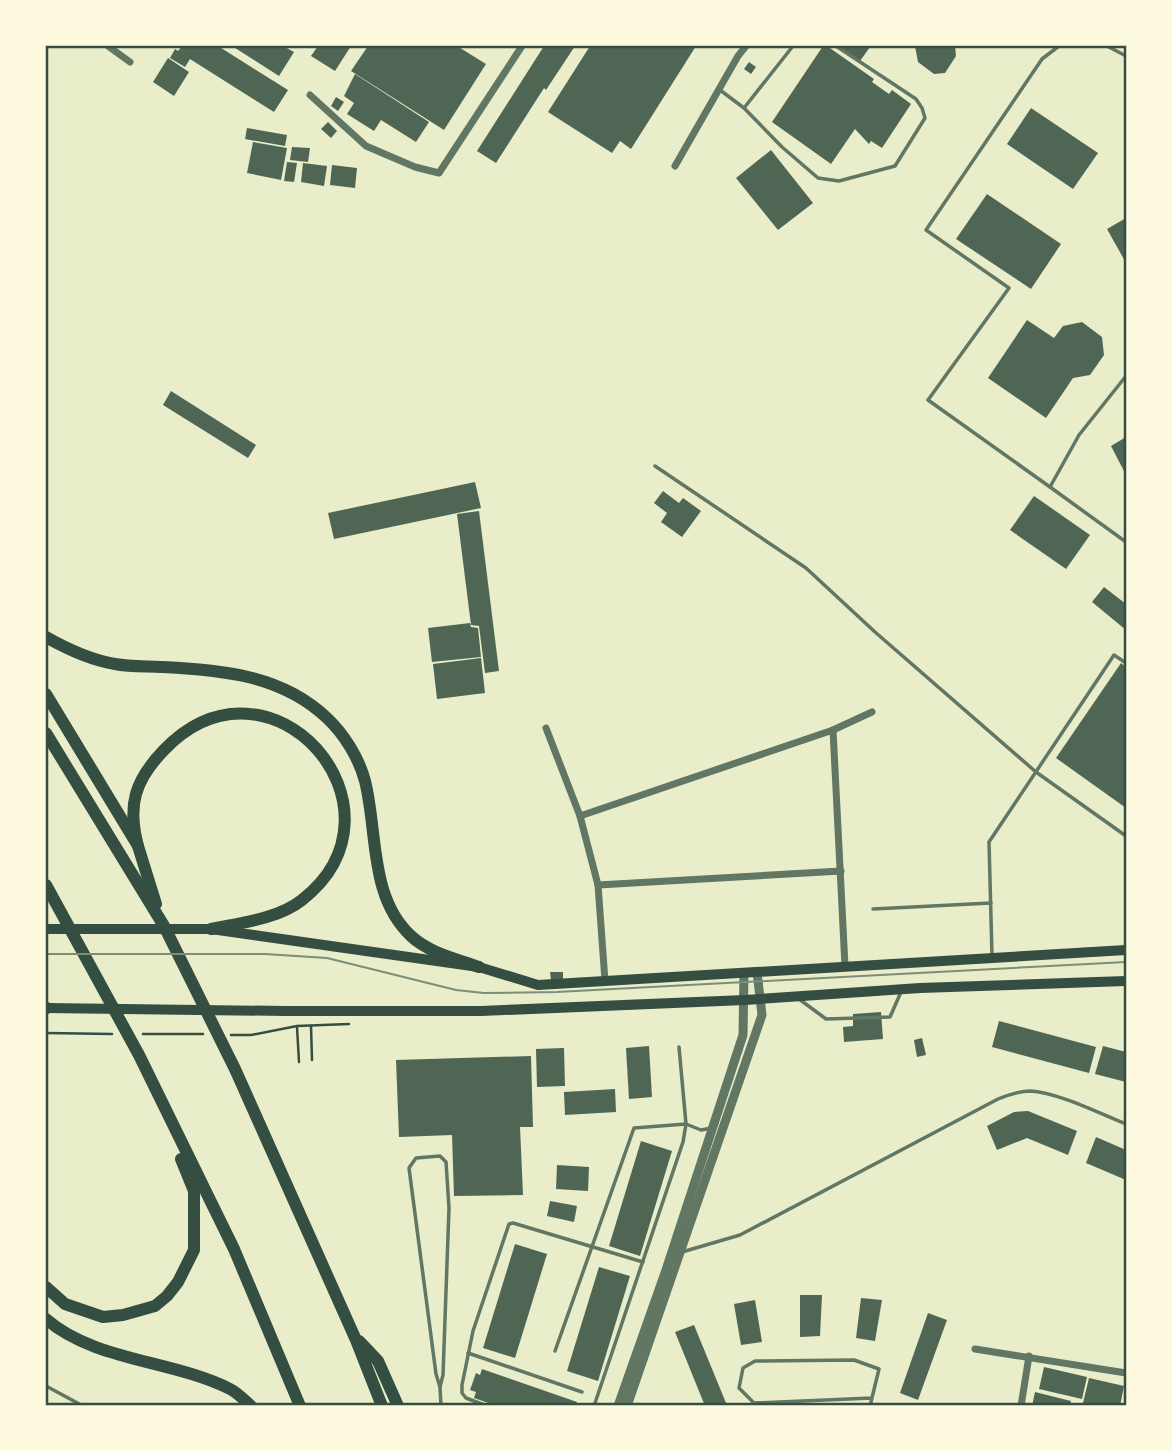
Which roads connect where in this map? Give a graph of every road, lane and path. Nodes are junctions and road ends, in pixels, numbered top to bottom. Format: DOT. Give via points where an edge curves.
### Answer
graph roads {
  1 [pos="108,46"];
  2 [pos="522,46"];
  3 [pos="746,46"];
  4 [pos="793,46"];
  5 [pos="836,46"];
  6 [pos="1059,46"];
  7 [pos="1107,46"];
  8 [pos="1126,55"];
  9 [pos="130,62"];
  10 [pos="719,89"];
  11 [pos="310,95"];
  12 [pos="744,108"];
  13 [pos="675,166"];
  14 [pos="1126,376"];
  15 [pos="655,466"];
  16 [pos="1050,487"];
  17 [pos="1126,542"];
  18 [pos="46,637"];
  19 [pos="1126,663"];
  20 [pos="46,694"];
  21 [pos="872,712"];
  22 [pos="546,728"];
  23 [pos="833,730"];
  24 [pos="46,733"];
  25 [pos="1036,772"];
  26 [pos="580,816"];
  27 [pos="1126,836"];
  28 [pos="138,846"];
  29 [pos="841,871"];
  30 [pos="598,885"];
  31 [pos="46,887"];
  32 [pos="991,903"];
  33 [pos="873,909"];
  34 [pos="161,921"];
  35 [pos="46,929"];
  36 [pos="211,929"];
  37 [pos="1126,950"];
  38 [pos="992,958"];
  39 [pos="845,966"];
  40 [pos="479,967"];
  41 [pos="757,972"];
  42 [pos="744,973"];
  43 [pos="605,981"];
  44 [pos="1126,981"];
  45 [pos="902,990"];
  46 [pos="794,996"];
  47 [pos="761,999"];
  48 [pos="745,1000"];
  49 [pos="46,1008"];
  50 [pos="311,1026"];
  51 [pos="297,1027"];
  52 [pos="46,1033"];
  53 [pos="120,1034"];
  54 [pos="133,1034"];
  55 [pos="212,1034"];
  56 [pos="225,1035"];
  57 [pos="251,1035"];
  58 [pos="679,1047"];
  59 [pos="139,1055"];
  60 [pos="312,1060"];
  61 [pos="299,1062"];
  62 [pos="686,1124"];
  63 [pos="1126,1124"];
  64 [pos="713,1128"];
  65 [pos="592,1246"];
  66 [pos="679,1253"];
  67 [pos="643,1262"];
  68 [pos="670,1270"];
  69 [pos="46,1287"];
  70 [pos="46,1319"];
  71 [pos="356,1340"];
  72 [pos="975,1349"];
  73 [pos="555,1351"];
  74 [pos="468,1353"];
  75 [pos="1029,1356"];
  76 [pos="1126,1373"];
  77 [pos="46,1386"];
  78 [pos="440,1387"];
  79 [pos="582,1392"];
  80 [pos="872,1398"];
  81 [pos="83,1405"];
  82 [pos="251,1405"];
  83 [pos="300,1405"];
  84 [pos="382,1405"];
  85 [pos="398,1405"];
  86 [pos="441,1405"];
  87 [pos="487,1405"];
  88 [pos="594,1405"];
  89 [pos="618,1405"];
  90 [pos="627,1405"];
  91 [pos="870,1405"];
  92 [pos="1021,1405"];
  1 -- 9 [label="street"];
  2 -- 11 [label="street" via="439,173 366,146"];
  3 -- 10 [label="street"];
  4 -- 12 [label="lane"];
  5 -- 12 [label="lane" via="916,99 922,108 925,118 895,166 839,181 818,178"];
  6 -- 16 [label="lane" via="1042,59 926,230 1009,288 928,400"];
  7 -- 8 [label="lane"];
  10 -- 12 [label="lane"];
  10 -- 13 [label="street"];
  14 -- 16 [label="lane" via="1079,435"];
  15 -- 25 [label="lane" via="806,568"];
  16 -- 17 [label="lane"];
  18 -- 40 [label="highway" via="116,665 206,669 253,677 309,702 346,741 364,780 383,893 394,916 412,937 432,950"];
  19 -- 25 [label="lane" via="1114,655"];
  20 -- 28 [label="highway"];
  21 -- 23 [label="street"];
  22 -- 26 [label="street"];
  23 -- 26 [label="street"];
  23 -- 29 [label="street"];
  24 -- 34 [label="highway"];
  25 -- 27 [label="lane"];
  25 -- 32 [label="lane" via="989,842"];
  26 -- 30 [label="street"];
  28 -- 34 [label="highway"];
  28 -- 36 [label="highway" via="131,818 137,785 151,763 196,723 248,713 293,727 313,743 341,792 344,827 334,864 302,901 269,915"];
  29 -- 30 [label="street"];
  29 -- 39 [label="street"];
  30 -- 43 [label="street"];
  31 -- 59 [label="highway"];
  32 -- 33 [label="lane"];
  32 -- 38 [label="lane"];
  34 -- 71 [label="highway" via="235,1069"];
  35 -- 36 [label="main road"];
  36 -- 40 [label="main road"];
  37 -- 38 [label="main road"];
  38 -- 39 [label="main road"];
  39 -- 41 [label="main road"];
  40 -- 43 [label="main road" via="538,985"];
  41 -- 42 [label="main road"];
  41 -- 47 [label="street"];
  42 -- 43 [label="main road"];
  42 -- 48 [label="street"];
  44 -- 45 [label="main road"];
  45 -- 46 [label="main road"];
  45 -- 46 [label="lane" via="890,1017 826,1019"];
  46 -- 47 [label="main road"];
  47 -- 48 [label="main road"];
  47 -- 66 [label="street" via="762,1015"];
  48 -- 49 [label="main road" via="481,1011"];
  48 -- 64 [label="street" via="743,1035"];
  50 -- 60 [label="path"];
  51 -- 61 [label="path"];
  52 -- 53 [label="path"];
  54 -- 55 [label="path"];
  56 -- 57 [label="path"];
  58 -- 62 [label="lane"];
  59 -- 69 [label="highway" via="194,1191 196,1230 189,1264 155,1306 123,1315 86,1313 65,1304"];
  59 -- 83 [label="highway" via="234,1249"];
  62 -- 64 [label="lane" via="701,1130"];
  62 -- 65 [label="lane" via="634,1128"];
  62 -- 67 [label="lane"];
  63 -- 66 [label="lane" via="1052,1095 1015,1093 740,1235"];
  64 -- 68 [label="street"];
  65 -- 67 [label="lane"];
  65 -- 73 [label="lane"];
  65 -- 74 [label="lane" via="509,1224"];
  66 -- 68 [label="street"];
  67 -- 88 [label="lane"];
  68 -- 89 [label="street"];
  68 -- 90 [label="street"];
  70 -- 82 [label="highway" via="60,1331 100,1348 189,1372 232,1390"];
  71 -- 84 [label="highway"];
  71 -- 85 [label="highway" via="378,1360"];
  72 -- 75 [label="street"];
  74 -- 79 [label="lane"];
  74 -- 87 [label="lane" via="462,1393"];
  75 -- 76 [label="street"];
  75 -- 92 [label="street"];
  77 -- 81 [label="lane"];
  78 -- 78 [label="lane" via="449,1208 446,1161 436,1156 416,1158 409,1171"];
  78 -- 86 [label="lane"];
  80 -- 80 [label="lane" via="878,1369 854,1360 755,1361 743,1368 740,1377 739,1388 754,1403"];
  80 -- 91 [label="lane"];
}
